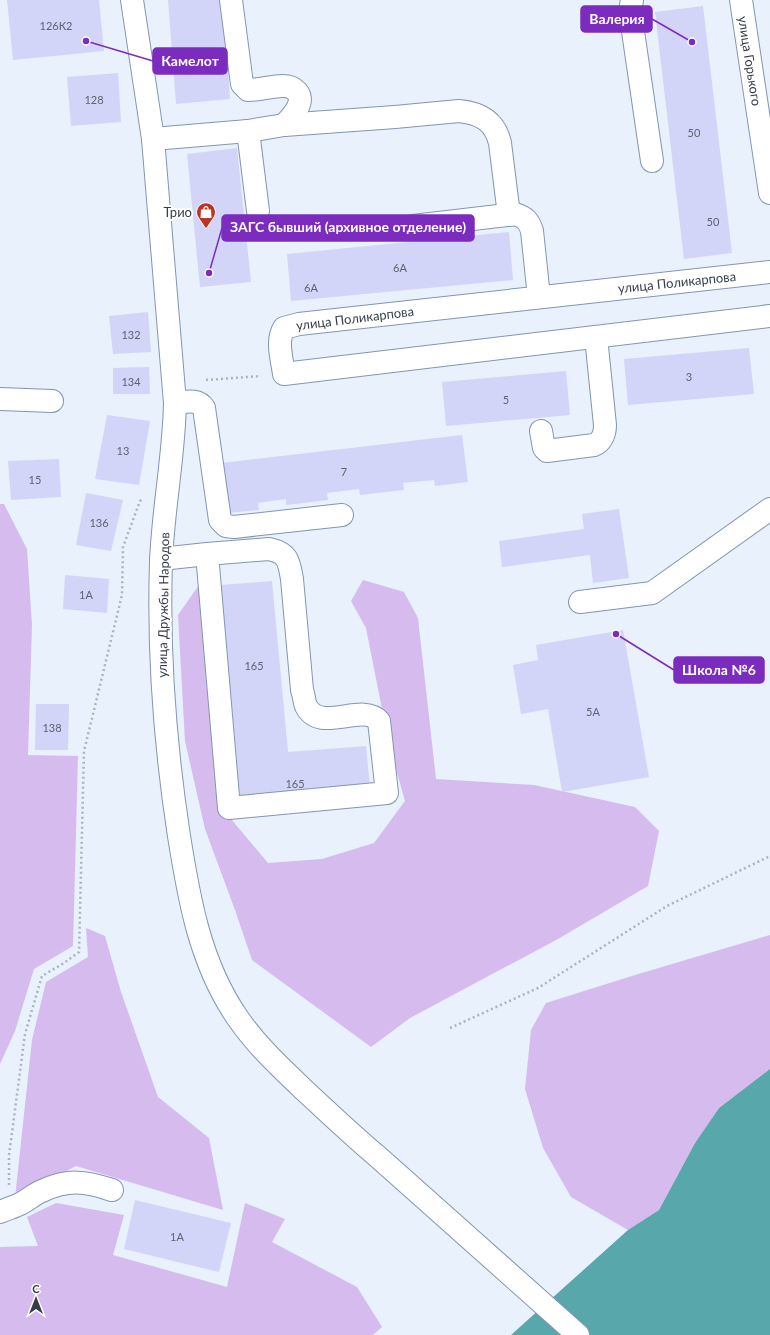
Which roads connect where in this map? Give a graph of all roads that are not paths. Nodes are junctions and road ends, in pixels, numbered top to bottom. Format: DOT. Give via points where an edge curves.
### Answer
graph roads {
  1 [pos="132,0"];
  2 [pos="231,0"];
  3 [pos="632,0"];
  4 [pos="741,0"];
  5 [pos="284,125"];
  6 [pos="248,131"];
  7 [pos="153,140"];
  8 [pos="652,161"];
  9 [pos="770,193"];
  10 [pos="258,211"];
  11 [pos="509,215"];
  12 [pos="413,226"];
  13 [pos="770,272"];
  14 [pos="539,297"];
  15 [pos="770,316"];
  16 [pos="596,337"];
  17 [pos="174,393"];
  18 [pos="0,399"];
  19 [pos="52,401"];
  20 [pos="541,431"];
  21 [pos="770,509"];
  22 [pos="342,515"];
  23 [pos="207,554"];
  24 [pos="161,559"];
  25 [pos="580,602"];
  26 [pos="112,1190"];
  27 [pos="4,1210"];
  28 [pos="578,1335"];
  1 -- 7 [label="street, улица Дружбы Народов"];
  2 -- 5 [label="street" via="242,84 248,90 291,87 298,94 298,105"];
  3 -- 8 [label="street" via="630,11"];
  4 -- 9 [label="street, улица Горького"];
  5 -- 6 [label="street"];
  5 -- 11 [label="street" via="459,111 477,114 490,122 497,132"];
  6 -- 7 [label="street"];
  6 -- 10 [label="street"];
  7 -- 17 [label="street, улица Дружбы Народов"];
  11 -- 12 [label="street"];
  11 -- 14 [label="street" via="523,216 530,225"];
  13 -- 14 [label="street, улица Поликарпова"];
  14 -- 16 [label="street, улица Поликарпова" via="291,325 284,328 281,333 284,374"];
  15 -- 16 [label="street"];
  16 -- 20 [label="street" via="605,424 600,441 594,445 547,451 544,448"];
  17 -- 22 [label="street" via="198,402 204,408 222,524 230,528"];
  17 -- 24 [label="street, улица Дружбы Народов" via="174,432"];
  18 -- 19 [label="street"];
  21 -- 25 [label="street" via="652,593"];
  23 -- 23 [label="street" via="269,549 285,556 292,579 302,690 306,706 313,713 326,718 367,715 376,718 379,722 387,793 229,808"];
  23 -- 24 [label="street"];
  24 -- 28 [label="street, улица Дружбы Народов" via="161,644 165,731 171,785 194,918 218,984 236,1016 269,1056 348,1131"];
  26 -- 27 [label="street" via="95,1184 60,1184 41,1191 20,1205"];
}
